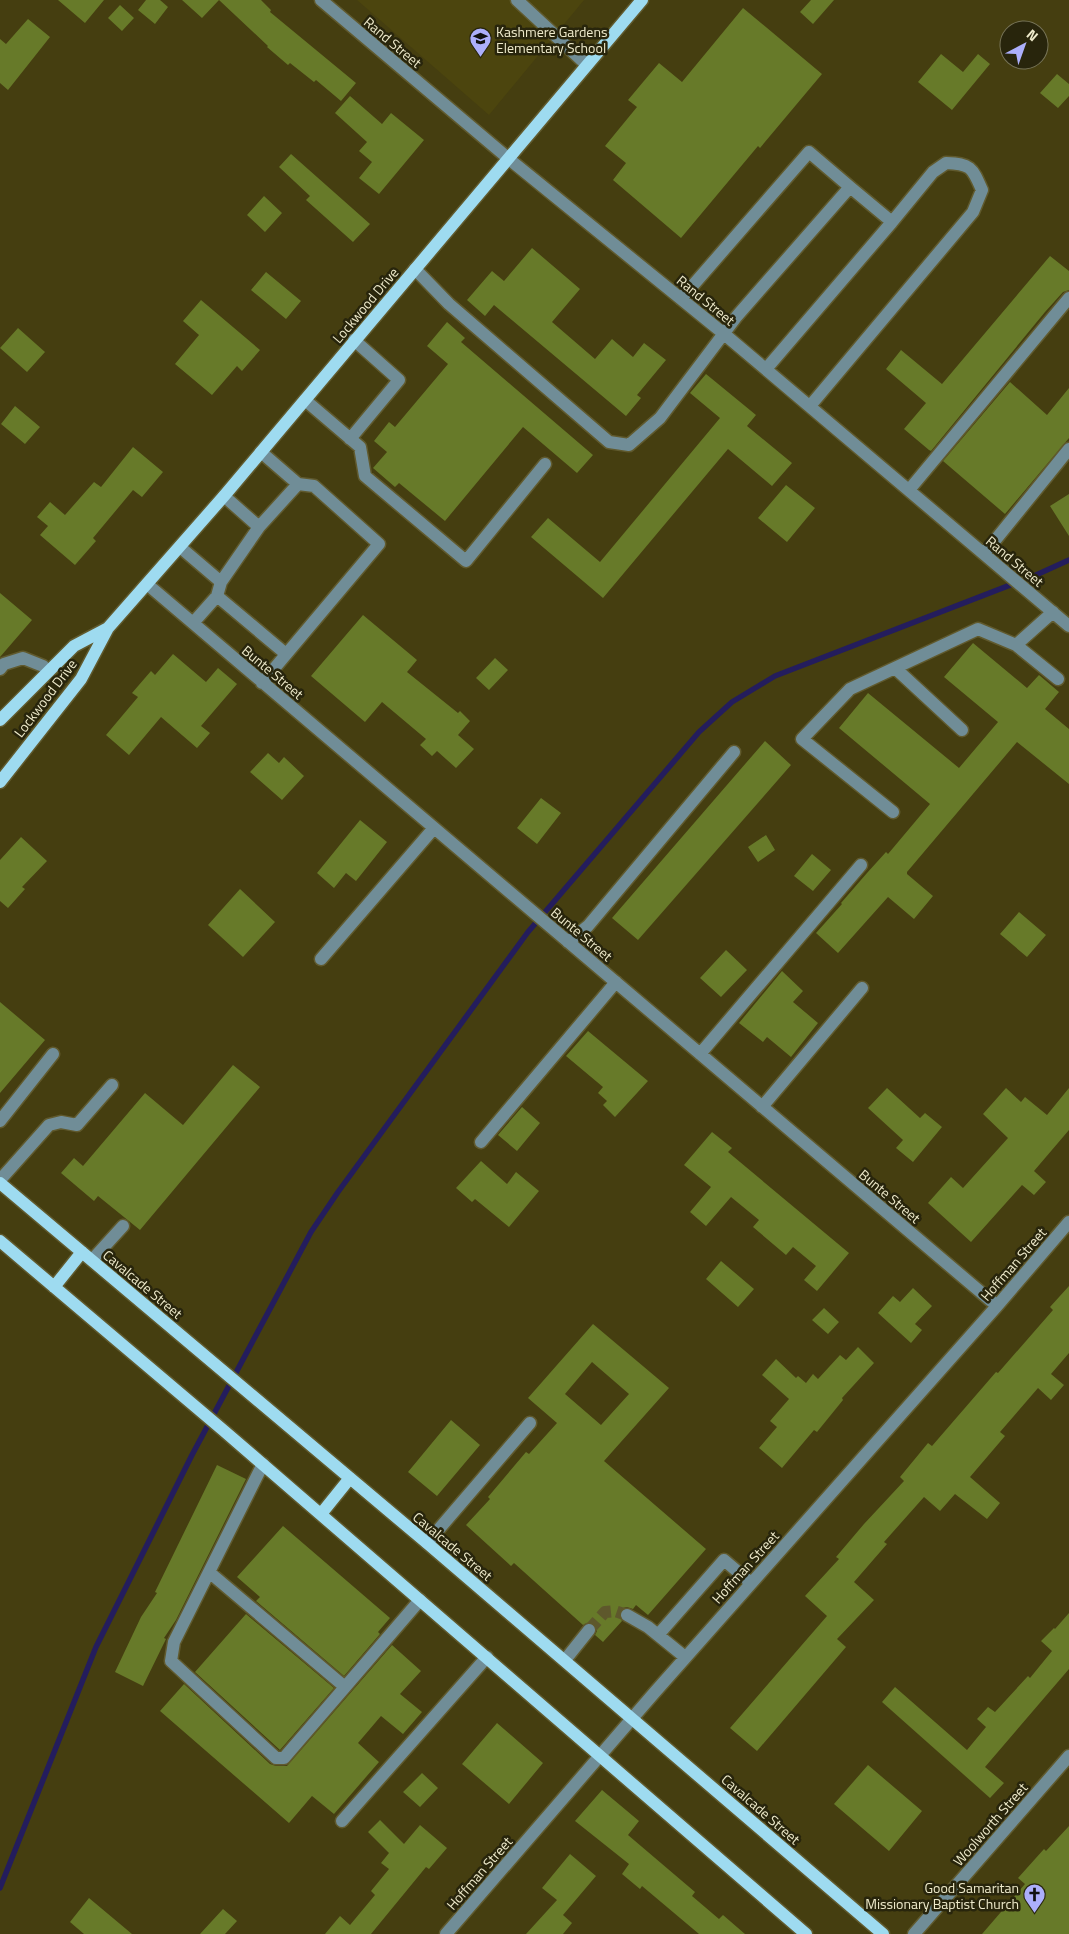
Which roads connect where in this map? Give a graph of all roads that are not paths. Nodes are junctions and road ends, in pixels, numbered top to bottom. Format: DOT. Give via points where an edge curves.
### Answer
graph roads {
  1 [pos="320,0"];
  2 [pos="517,0"];
  3 [pos="642,0"];
  4 [pos="587,65"];
  5 [pos="509,159"];
  6 [pos="850,187"];
  7 [pos="892,222"];
  8 [pos="415,270"];
  9 [pos="1069,298"];
  10 [pos="681,299"];
  11 [pos="723,333"];
  12 [pos="354,340"];
  13 [pos="766,369"];
  14 [pos="305,400"];
  15 [pos="810,406"];
  16 [pos="350,439"];
  17 [pos="1069,449"];
  18 [pos="261,452"];
  19 [pos="545,464"];
  20 [pos="298,484"];
  21 [pos="909,490"];
  22 [pos="224,496"];
  23 [pos="259,527"];
  24 [pos="180,547"];
  25 [pos="984,554"];
  26 [pos="221,582"];
  27 [pos="146,584"];
  28 [pos="217,596"];
  29 [pos="1053,612"];
  30 [pos="193,623"];
  31 [pos="1069,626"];
  32 [pos="108,628"];
  33 [pos="1016,645"];
  34 [pos="286,654"];
  35 [pos="895,668"];
  36 [pos="0,669"];
  37 [pos="48,671"];
  38 [pos="1058,679"];
  39 [pos="262,683"];
  40 [pos="3,712"];
  41 [pos="962,730"];
  42 [pos="734,752"];
  43 [pos="0,781"];
  44 [pos="893,812"];
  45 [pos="434,828"];
  46 [pos="861,865"];
  47 [pos="568,942"];
  48 [pos="321,959"];
  49 [pos="616,982"];
  50 [pos="862,988"];
  51 [pos="53,1054"];
  52 [pos="700,1054"];
  53 [pos="112,1085"];
  54 [pos="762,1107"];
  55 [pos="0,1121"];
  56 [pos="481,1142"];
  57 [pos="0,1182"];
  58 [pos="1069,1222"];
  59 [pos="123,1226"];
  60 [pos="0,1241"];
  61 [pos="87,1256"];
  62 [pos="54,1287"];
  63 [pos="997,1306"];
  64 [pos="530,1423"];
  65 [pos="263,1464"];
  66 [pos="350,1478"];
  67 [pos="321,1514"];
  68 [pos="427,1543"];
  69 [pos="209,1572"];
  70 [pos="751,1583"];
  71 [pos="420,1600"];
  72 [pos="626,1615"];
  73 [pos="589,1630"];
  74 [pos="658,1635"];
  75 [pos="487,1657"];
  76 [pos="686,1657"];
  77 [pos="565,1660"];
  78 [pos="345,1687"];
  79 [pos="632,1718"];
  80 [pos="600,1755"];
  81 [pos="1069,1756"];
  82 [pos="342,1821"];
  83 [pos="446,1934"];
  84 [pos="806,1934"];
  85 [pos="883,1934"];
  86 [pos="914,1934"];
  1 -- 5 [label="street, Rand Street"];
  2 -- 4 [label="street"];
  3 -- 4 [label="main road, Lockwood Drive"];
  4 -- 5 [label="main road, Lockwood Drive"];
  5 -- 8 [label="main road, Lockwood Drive"];
  5 -- 10 [label="street, Rand Street"];
  6 -- 7 [label="street"];
  6 -- 10 [label="street" via="809,152"];
  6 -- 11 [label="street"];
  7 -- 13 [label="street"];
  7 -- 15 [label="street" via="933,172 946,162 964,164 974,173 982,190 973,212"];
  8 -- 11 [label="street" via="449,304 609,442 629,445 660,418"];
  8 -- 12 [label="main road, Lockwood Drive"];
  9 -- 21 [label="street"];
  10 -- 11 [label="street, Rand Street"];
  11 -- 13 [label="street, Rand Street"];
  12 -- 14 [label="main road, Lockwood Drive"];
  12 -- 16 [label="street" via="399,380"];
  13 -- 15 [label="street, Rand Street"];
  14 -- 16 [label="street"];
  14 -- 18 [label="main road, Lockwood Drive"];
  15 -- 21 [label="street, Rand Street"];
  16 -- 19 [label="street" via="360,447 365,476 466,561"];
  17 -- 25 [label="street"];
  18 -- 20 [label="street"];
  18 -- 22 [label="main road, Lockwood Drive"];
  20 -- 23 [label="street"];
  20 -- 34 [label="street" via="314,486 379,544"];
  21 -- 25 [label="street, Rand Street"];
  22 -- 23 [label="street"];
  22 -- 24 [label="main road, Lockwood Drive"];
  23 -- 26 [label="street"];
  24 -- 26 [label="street"];
  24 -- 27 [label="main road, Lockwood Drive"];
  25 -- 29 [label="street, Rand Street"];
  26 -- 28 [label="street"];
  27 -- 30 [label="street, Bunte Street"];
  27 -- 32 [label="main road, Lockwood Drive"];
  28 -- 30 [label="street"];
  28 -- 34 [label="street"];
  29 -- 31 [label="street, Rand Street"];
  29 -- 33 [label="street"];
  30 -- 39 [label="street, Bunte Street"];
  32 -- 37 [label="main road, Lockwood Drive" via="74,646"];
  32 -- 43 [label="main road, Lockwood Drive" via="81,679"];
  33 -- 35 [label="street" via="978,629"];
  33 -- 38 [label="street"];
  34 -- 39 [label="street"];
  35 -- 41 [label="street"];
  35 -- 44 [label="street" via="850,689 802,739"];
  36 -- 37 [label="street" via="4,664 23,658"];
  37 -- 40 [label="main road, Lockwood Drive"];
  39 -- 45 [label="street, Bunte Street"];
  42 -- 47 [label="street" via="588,926"];
  45 -- 47 [label="street, Bunte Street"];
  45 -- 48 [label="street"];
  46 -- 52 [label="street"];
  47 -- 49 [label="street, Bunte Street"];
  49 -- 52 [label="street, Bunte Street"];
  49 -- 56 [label="street"];
  50 -- 54 [label="street"];
  51 -- 55 [label="street"];
  52 -- 54 [label="street, Bunte Street"];
  53 -- 57 [label="street" via="77,1125 61,1122 49,1126"];
  54 -- 63 [label="street, Bunte Street"];
  57 -- 61 [label="main road, Cavalcade Street"];
  58 -- 63 [label="street, Hoffman Street"];
  59 -- 61 [label="street"];
  60 -- 62 [label="main road"];
  61 -- 62 [label="main road"];
  61 -- 66 [label="main road, Cavalcade Street"];
  62 -- 65 [label="main road"];
  63 -- 70 [label="street, Hoffman Street"];
  64 -- 68 [label="street"];
  65 -- 67 [label="main road"];
  65 -- 69 [label="street"];
  66 -- 67 [label="main road"];
  66 -- 68 [label="main road, Cavalcade Street"];
  67 -- 71 [label="main road"];
  68 -- 77 [label="main road, Cavalcade Street"];
  69 -- 78 [label="street"];
  69 -- 78 [label="street" via="174,1642 171,1661 276,1758 284,1758"];
  70 -- 74 [label="street" via="724,1560"];
  70 -- 76 [label="street, Hoffman Street"];
  71 -- 75 [label="main road"];
  71 -- 78 [label="street"];
  72 -- 74 [label="street"];
  73 -- 77 [label="street"];
  74 -- 76 [label="street"];
  75 -- 80 [label="main road"];
  75 -- 82 [label="street"];
  76 -- 79 [label="street, Hoffman Street"];
  77 -- 79 [label="main road, Cavalcade Street"];
  79 -- 80 [label="street, Hoffman Street"];
  79 -- 85 [label="main road, Cavalcade Street"];
  80 -- 83 [label="street, Hoffman Street"];
  80 -- 84 [label="main road"];
  81 -- 86 [label="street, Woolworth Street"];
}
